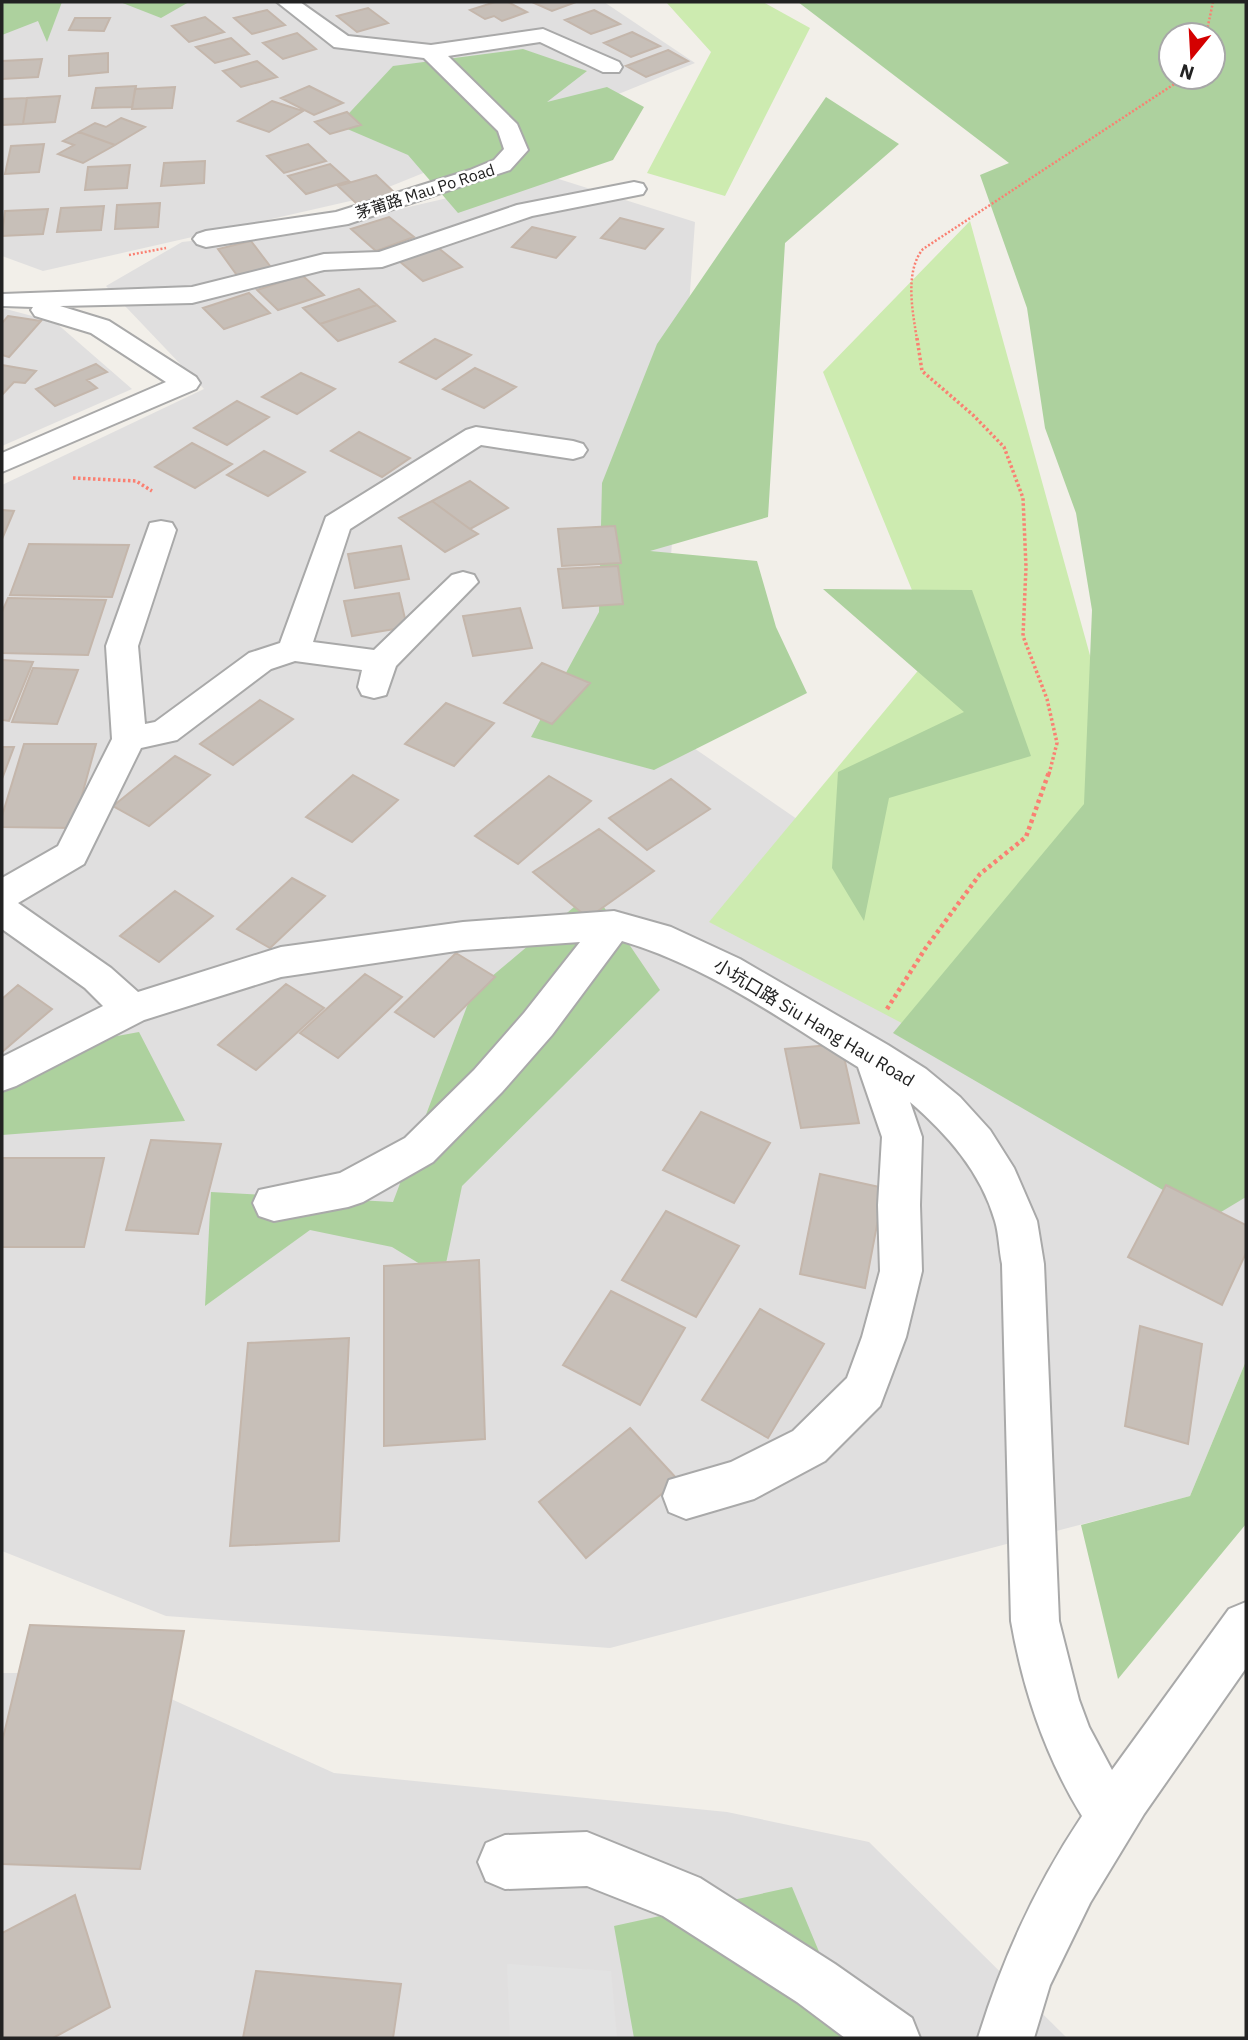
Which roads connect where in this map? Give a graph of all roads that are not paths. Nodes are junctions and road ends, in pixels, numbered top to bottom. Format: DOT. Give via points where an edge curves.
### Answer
graph roads {
  1 [pos="287,2"];
  2 [pos="431,51"];
  3 [pos="611,67"];
  4 [pos="634,189"];
  5 [pos="206,239"];
  6 [pos="7,300"];
  7 [pos="573,450"];
  8 [pos="2,463"];
  9 [pos="161,530"];
  10 [pos="463,582"];
  11 [pos="294,650"];
  12 [pos="129,739"];
  13 [pos="2,895"];
  14 [pos="2,910"];
  15 [pos="614,925"];
  16 [pos="131,1009"];
  17 [pos="868,1052"];
  18 [pos="2,1075"];
  19 [pos="274,1203"];
  20 [pos="686,1496"];
  21 [pos="1246,1626"];
  22 [pos="1111,1816"];
  23 [pos="505,1862"];
  24 [pos="892,2038"];
  25 [pos="1006,2038"];
  1 -- 2 [label="street" via="342,42"];
  2 -- 3 [label="street" via="543,34"];
  2 -- 5 [label="street, 茅莆路 Mau Po Road" via="509,130 516,150 502,165 339,219"];
  4 -- 6 [label="street" via="526,210 382,259 324,262 192,295"];
  6 -- 8 [label="street" via="100,327 186,383"];
  7 -- 11 [label="street" via="476,436 337,524"];
  9 -- 12 [label="street" via="122,646"];
  10 -- 11 [label="street" via="377,674"];
  11 -- 12 [label="street" via="260,661 165,732"];
  12 -- 13 [label="street" via="71,855"];
  14 -- 16 [label="street" via="98,978"];
  15 -- 16 [label="street, 小坑口路 Siu Hang Hau Road" via="463,936 281,962"];
  15 -- 17 [label="street, 小坑口路 Siu Hang Hau Road" via="682,947 727,969"];
  15 -- 19 [label="street" via="530,1034 419,1150 348,1189"];
  16 -- 18 [label="street, 小坑口路 Siu Hang Hau Road"];
  17 -- 20 [label="street" via="902,1137 901,1272 864,1391 809,1446 738,1483"];
  17 -- 22 [label="street, 小坑口路 Siu Hang Hau Road" via="912,1080 976,1142 1016,1221 1023,1264 1035,1621 1044,1674 1062,1728"];
  21 -- 22 [label="street"];
  22 -- 25 [label="street" via="1045,1934 1024,1979"];
  23 -- 24 [label="street" via="587,1859 681,1897 816,1983"];
}
